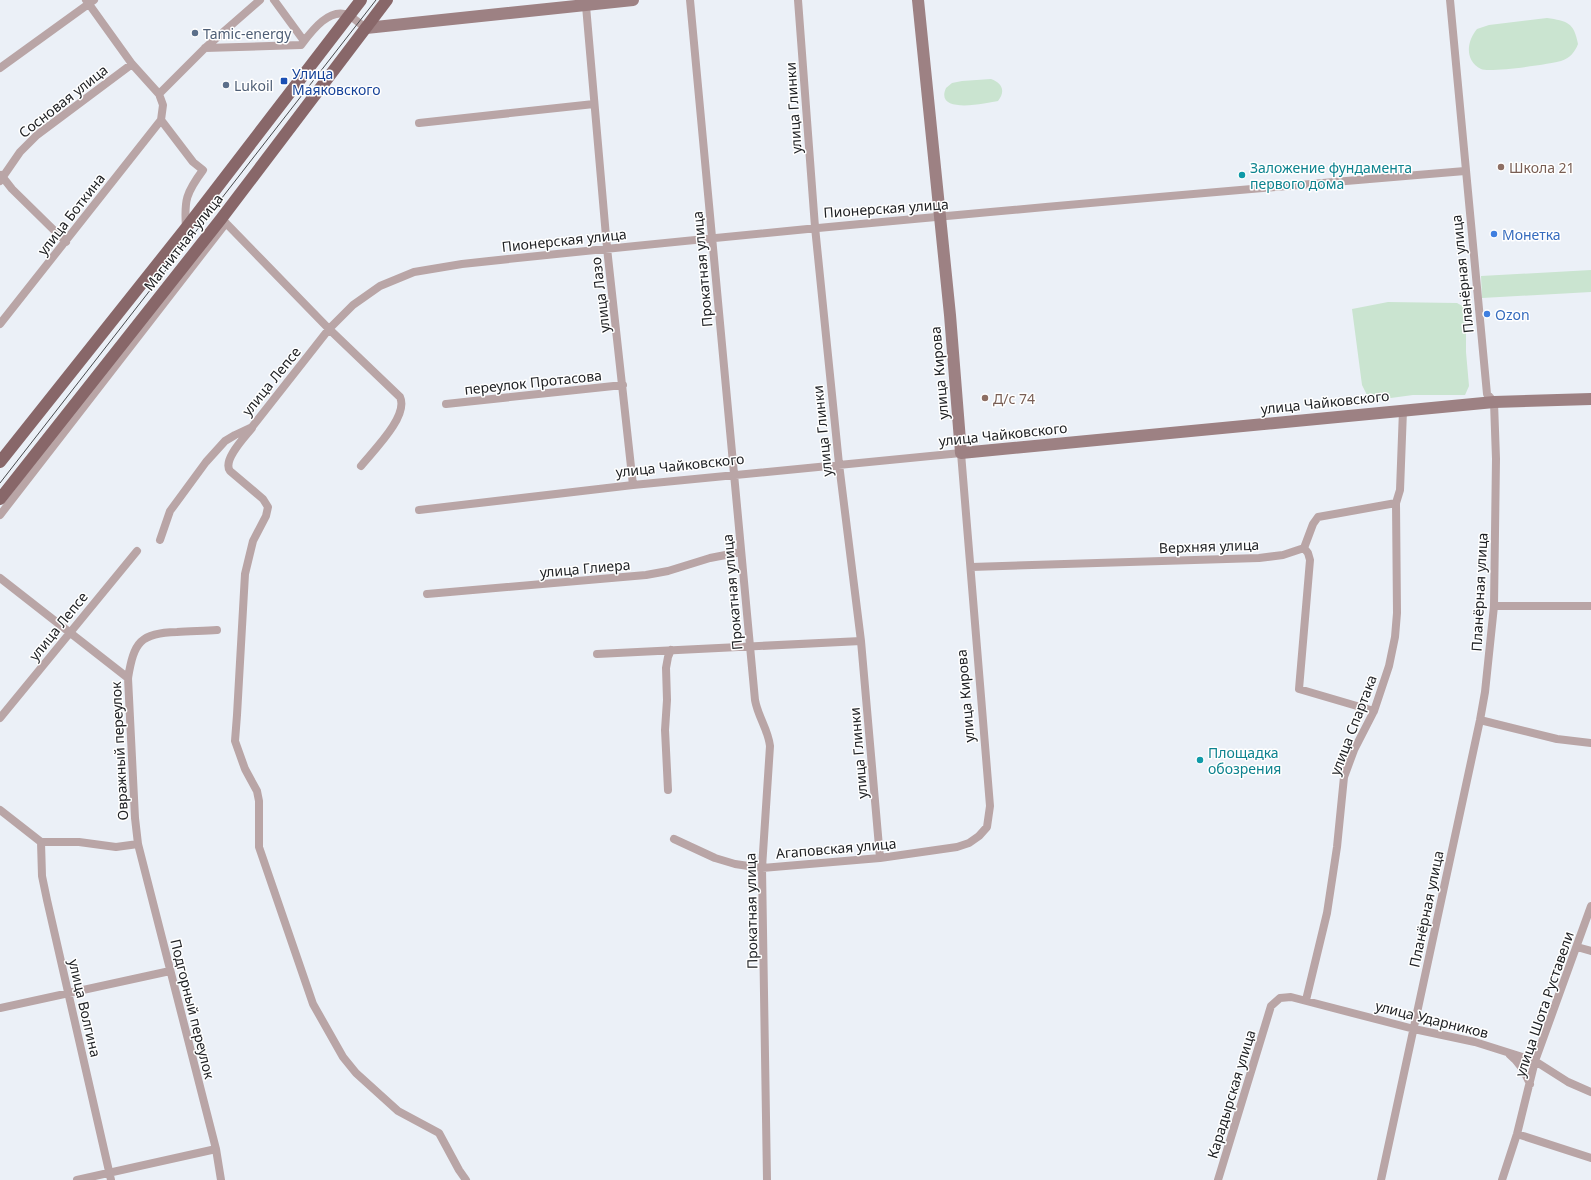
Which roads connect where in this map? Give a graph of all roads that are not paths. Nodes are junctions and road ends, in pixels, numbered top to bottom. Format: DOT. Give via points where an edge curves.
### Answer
graph roads {
  1 [pos="260,0"];
  2 [pos="274,0"];
  3 [pos="361,0"];
  4 [pos="387,0"];
  5 [pos="633,0"];
  6 [pos="690,0"];
  7 [pos="798,0"];
  8 [pos="918,0"];
  9 [pos="1450,0"];
  10 [pos="90,1"];
  11 [pos="588,3"];
  12 [pos="349,16"];
  13 [pos="366,28"];
  14 [pos="304,41"];
  15 [pos="205,48"];
  16 [pos="132,64"];
  17 [pos="0,68"];
  18 [pos="159,94"];
  19 [pos="594,104"];
  20 [pos="161,120"];
  21 [pos="419,123"];
  22 [pos="1465,171"];
  23 [pos="1,177"];
  24 [pos="939,218"];
  25 [pos="224,221"];
  26 [pos="815,227"];
  27 [pos="186,228"];
  28 [pos="712,238"];
  29 [pos="66,242"];
  30 [pos="607,248"];
  31 [pos="0,324"];
  32 [pos="329,329"];
  33 [pos="623,385"];
  34 [pos="1591,399"];
  35 [pos="1494,402"];
  36 [pos="446,404"];
  37 [pos="1403,410"];
  38 [pos="252,427"];
  39 [pos="961,453"];
  40 [pos="0,462"];
  41 [pos="839,464"];
  42 [pos="361,466"];
  43 [pos="735,475"];
  44 [pos="633,485"];
  45 [pos="0,499"];
  46 [pos="1396,503"];
  47 [pos="419,510"];
  48 [pos="0,515"];
  49 [pos="160,540"];
  50 [pos="1304,548"];
  51 [pos="137,551"];
  52 [pos="741,552"];
  53 [pos="971,566"];
  54 [pos="0,578"];
  55 [pos="427,594"];
  56 [pos="1494,606"];
  57 [pos="1591,606"];
  58 [pos="218,630"];
  59 [pos="69,632"];
  60 [pos="861,641"];
  61 [pos="750,647"];
  62 [pos="671,650"];
  63 [pos="597,654"];
  64 [pos="128,678"];
  65 [pos="1374,711"];
  66 [pos="0,718"];
  67 [pos="1480,720"];
  68 [pos="1591,743"];
  69 [pos="668,790"];
  70 [pos="0,810"];
  71 [pos="989,817"];
  72 [pos="674,839"];
  73 [pos="41,842"];
  74 [pos="138,844"];
  75 [pos="880,858"];
  76 [pos="762,868"];
  77 [pos="1591,906"];
  78 [pos="1577,947"];
  79 [pos="1591,951"];
  80 [pos="170,971"];
  81 [pos="68,994"];
  82 [pos="1306,1000"];
  83 [pos="0,1008"];
  84 [pos="1268,1015"];
  85 [pos="1414,1029"];
  86 [pos="1506,1052"];
  87 [pos="1535,1061"];
  88 [pos="1530,1085"];
  89 [pos="1591,1092"];
  90 [pos="1517,1134"];
  91 [pos="216,1149"];
  92 [pos="1591,1158"];
  93 [pos="111,1177"];
  94 [pos="77,1180"];
  95 [pos="221,1180"];
  96 [pos="466,1180"];
  97 [pos="767,1180"];
  98 [pos="1218,1180"];
  99 [pos="1381,1180"];
  100 [pos="1502,1180"];
  1 -- 15 [label="street"];
  2 -- 14 [label="street"];
  3 -- 12 [label="main road, Магнитная улица"];
  4 -- 13 [label="main road, Магнитная улица"];
  5 -- 11 [label="main road"];
  6 -- 28 [label="street, Прокатная улица"];
  7 -- 26 [label="street, улица Глинки"];
  8 -- 24 [label="main road, улица Кирова"];
  9 -- 22 [label="street, Планёрная улица"];
  10 -- 16 [label="street"];
  10 -- 17 [label="street"];
  11 -- 13 [label="main road"];
  11 -- 19 [label="street, улица Лазо"];
  12 -- 13 [label="street"];
  12 -- 14 [label="street" via="338,14 326,18"];
  12 -- 27 [label="main road, Магнитная улица"];
  13 -- 25 [label="main road, Магнитная улица"];
  14 -- 15 [label="street" via="301,45"];
  15 -- 18 [label="street"];
  16 -- 18 [label="street"];
  16 -- 23 [label="street, Сосновая улица" via="37,136 20,152"];
  18 -- 20 [label="street" via="163,105"];
  19 -- 21 [label="street"];
  19 -- 30 [label="street, улица Лазо"];
  20 -- 27 [label="street" via="193,162 203,170 187,195"];
  20 -- 29 [label="street, улица Боткина"];
  22 -- 24 [label="street, Пионерская улица" via="1050,206"];
  22 -- 35 [label="street, Планёрная улица" via="1487,394"];
  23 -- 29 [label="street"];
  24 -- 26 [label="street, Пионерская улица"];
  24 -- 39 [label="main road, улица Кирова" via="950,314"];
  25 -- 32 [label="street"];
  25 -- 45 [label="main road, Магнитная улица"];
  25 -- 48 [label="street"];
  26 -- 28 [label="street, Пионерская улица"];
  26 -- 41 [label="street, улица Глинки"];
  27 -- 40 [label="main road, Магнитная улица"];
  28 -- 30 [label="street, Пионерская улица"];
  28 -- 43 [label="street, Прокатная улица"];
  29 -- 31 [label="street, улица Боткина"];
  30 -- 32 [label="street, Пионерская улица" via="462,264 414,272 380,286 353,305"];
  30 -- 33 [label="street, улица Лазо"];
  32 -- 38 [label="street, улица Лепсе"];
  32 -- 42 [label="street" via="396,392 402,402 402,411 394,424"];
  33 -- 36 [label="street, переулок Протасова"];
  33 -- 44 [label="street, улица Лазо"];
  34 -- 35 [label="main road, улица Чайковского"];
  35 -- 37 [label="main road, улица Чайковского"];
  35 -- 56 [label="street, Планёрная улица"];
  37 -- 39 [label="main road, улица Чайковского"];
  37 -- 46 [label="street, улица Спартака" via="1400,490"];
  38 -- 49 [label="street, улица Лепсе" via="225,441 206,462 170,511"];
  38 -- 96 [label="street" via="230,457 228,465 230,471 263,499 268,507 253,540 245,574 235,731 238,752 259,801 259,847 313,1004 343,1057 356,1074 398,1111 439,1133"];
  39 -- 41 [label="street, улица Чайковского"];
  39 -- 53 [label="street, улица Кирова"];
  41 -- 43 [label="street, улица Чайковского"];
  41 -- 60 [label="street, улица Глинки"];
  43 -- 44 [label="street, улица Чайковского"];
  43 -- 52 [label="street, Прокатная улица"];
  44 -- 47 [label="street, улица Чайковского"];
  46 -- 50 [label="street" via="1318,517"];
  46 -- 65 [label="street, улица Спартака" via="1397,619 1389,666"];
  50 -- 53 [label="street, Верхняя улица" via="1283,556 1259,558"];
  50 -- 65 [label="street" via="1310,560 1299,690"];
  51 -- 59 [label="street, улица Лепсе"];
  52 -- 55 [label="street, улица Глиера" via="646,575"];
  52 -- 61 [label="street, Прокатная улица"];
  53 -- 71 [label="street, улица Кирова"];
  54 -- 59 [label="street"];
  56 -- 57 [label="street"];
  56 -- 67 [label="street, Планёрная улица"];
  58 -- 64 [label="street, Овражный переулок" via="159,632 146,637 131,660"];
  59 -- 64 [label="street"];
  59 -- 66 [label="street, улица Лепсе"];
  60 -- 61 [label="street"];
  60 -- 75 [label="street, улица Глинки"];
  61 -- 62 [label="street"];
  61 -- 76 [label="street, Прокатная улица" via="756,708 766,728 770,746"];
  62 -- 63 [label="street"];
  62 -- 69 [label="street" via="666,668 665,730"];
  64 -- 74 [label="street, Овражный переулок"];
  65 -- 82 [label="street, улица Спартака" via="1354,750 1344,777 1327,913"];
  67 -- 68 [label="street" via="1557,739"];
  67 -- 85 [label="street, Планёрная улица"];
  70 -- 73 [label="street"];
  71 -- 75 [label="street, Агаповская улица" via="987,827 979,836 962,846"];
  72 -- 76 [label="street, Агаповская улица" via="715,858"];
  73 -- 74 [label="street" via="79,842 116,847"];
  73 -- 81 [label="street, улица Волгина" via="42,876"];
  74 -- 80 [label="street, Подгорный переулок"];
  75 -- 76 [label="street, Агаповская улица"];
  76 -- 97 [label="street, Прокатная улица"];
  77 -- 78 [label="street, улица Шота Руставели"];
  78 -- 79 [label="street"];
  78 -- 87 [label="street, улица Шота Руставели"];
  80 -- 81 [label="street"];
  80 -- 91 [label="street, Подгорный переулок"];
  81 -- 83 [label="street"];
  81 -- 93 [label="street, улица Волгина"];
  82 -- 84 [label="street, улица Ударников" via="1280,998"];
  82 -- 85 [label="street, улица Ударников"];
  84 -- 98 [label="street, Карадырская улица"];
  85 -- 86 [label="street, улица Ударников" via="1475,1042"];
  85 -- 99 [label="street, Планёрная улица"];
  86 -- 87 [label="street, улица Ударников"];
  86 -- 88 [label="street" via="1525,1071"];
  87 -- 88 [label="street, улица Шота Руставели"];
  87 -- 89 [label="street, улица Ударников" via="1568,1082"];
  88 -- 90 [label="street, улица Шота Руставели"];
  90 -- 92 [label="street"];
  90 -- 100 [label="street, улица Шота Руставели"];
  91 -- 93 [label="street"];
  91 -- 95 [label="street, Подгорный переулок"];
  93 -- 94 [label="street"];
}
